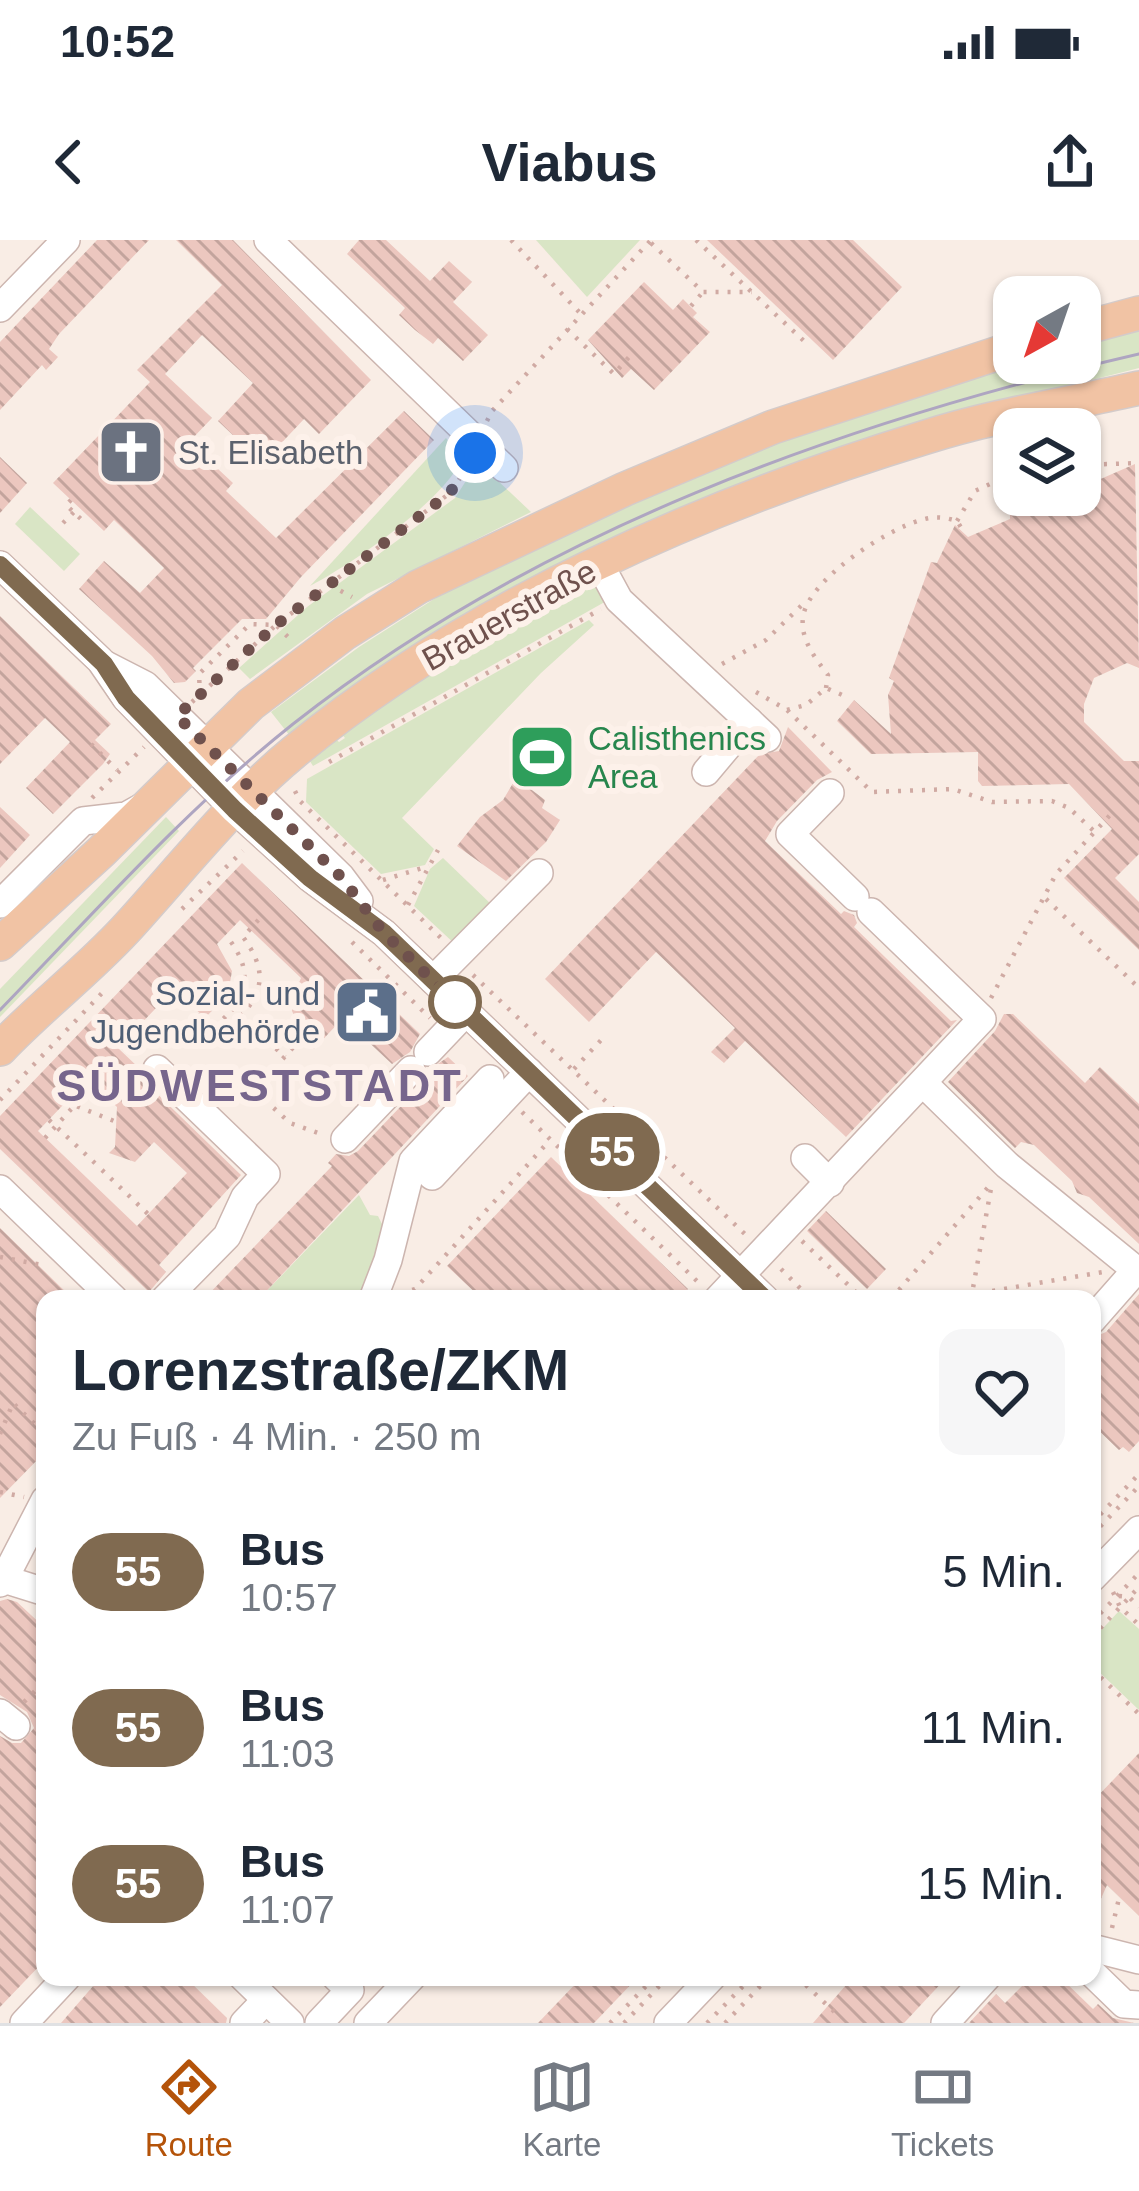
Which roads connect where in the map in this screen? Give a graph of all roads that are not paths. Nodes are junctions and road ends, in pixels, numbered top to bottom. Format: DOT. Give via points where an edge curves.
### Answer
graph roads {
  1 [pos="66,240"];
  2 [pos="270,241"];
  3 [pos="0,308"];
  4 [pos="1139,313"];
  5 [pos="1101,323"];
  6 [pos="993,355"];
  7 [pos="1139,388"];
  8 [pos="504,468"];
  9 [pos="0,565"];
  10 [pos="600,565"];
  11 [pos="104,664"];
  12 [pos="198,753"];
  13 [pos="706,772"];
  14 [pos="830,793"];
  15 [pos="244,801"];
  16 [pos="148,804"];
  17 [pos="538,873"];
  18 [pos="0,904"];
  19 [pos="0,944"];
  20 [pos="433,980"];
  21 [pos="466,1012"];
  22 [pos="0,1049"];
  23 [pos="157,1069"];
  24 [pos="530,1072"];
  25 [pos="490,1079"];
  26 [pos="923,1083"];
  27 [pos="344,1138"];
  28 [pos="805,1158"];
  29 [pos="432,1176"];
  30 [pos="830,1183"];
  31 [pos="0,1189"];
  32 [pos="742,1276"];
  33 [pos="105,1290"];
  34 [pos="174,1290"];
  35 [pos="386,1290"];
  36 [pos="727,1290"];
  37 [pos="756,1290"];
  38 [pos="1101,1310"];
  39 [pos="36,1517"];
  40 [pos="1139,1530"];
  41 [pos="1101,1569"];
  42 [pos="2,1581"];
  43 [pos="36,1590"];
  44 [pos="1101,1957"];
  45 [pos="1139,1960"];
  46 [pos="1101,1964"];
  47 [pos="59,1986"];
  48 [pos="252,1986"];
  49 [pos="346,1986"];
  50 [pos="403,1986"];
  51 [pos="703,1986"];
  52 [pos="979,1986"];
  53 [pos="266,2000"];
  54 [pos="1139,2005"];
  55 [pos="24,2023"];
  56 [pos="244,2023"];
  57 [pos="290,2023"];
  58 [pos="320,2023"];
  59 [pos="368,2023"];
  60 [pos="668,2023"];
  61 [pos="945,2023"];
  1 -- 3 [label="street"];
  2 -- 8 [label="street"];
  4 -- 5 [label="main road"];
  6 -- 12 [label="main road, Brauerstraße" via="773,427 438,578 345,633"];
  7 -- 10 [label="main road, Brauerstraße" via="930,435 782,485"];
  9 -- 11 [label="street"];
  10 -- 13 [label="street" via="619,600 758,729"];
  10 -- 15 [label="main road, Brauerstraße" via="374,691"];
  11 -- 12 [label="street" via="126,698"];
  11 -- 12 [label="street" via="145,685 177,716"];
  12 -- 15 [label="street"];
  12 -- 16 [label="main road, Brauerstraße"];
  14 -- 26 [label="street" via="790,834 982,1019"];
  15 -- 20 [label="street" via="310,878"];
  15 -- 22 [label="main road, Brauerstraße" via="122,934"];
  16 -- 18 [label="street, Brauerstraße" via="126,816 83,820"];
  16 -- 19 [label="main road, Brauerstraße"];
  17 -- 20 [label="street"];
  20 -- 21 [label="street"];
  21 -- 24 [label="street"];
  21 -- 27 [label="street"];
  23 -- 34 [label="street" via="266,1174 240,1192 227,1236"];
  24 -- 29 [label="street"];
  24 -- 32 [label="street"];
  25 -- 35 [label="street" via="412,1161"];
  26 -- 30 [label="street"];
  26 -- 38 [label="street" via="1007,1165 1136,1270"];
  28 -- 30 [label="street"];
  30 -- 32 [label="street"];
  31 -- 33 [label="street"];
  32 -- 36 [label="street"];
  32 -- 37 [label="street"];
  39 -- 42 [label="street"];
  40 -- 41 [label="street"];
  42 -- 43 [label="street"];
  44 -- 45 [label="street"];
  46 -- 54 [label="street" via="1124,2004"];
  47 -- 55 [label="street"];
  48 -- 53 [label="street"];
  49 -- 58 [label="street"];
  50 -- 59 [label="street"];
  51 -- 60 [label="street"];
  52 -- 61 [label="street"];
  53 -- 56 [label="street"];
  53 -- 57 [label="street"];
}
